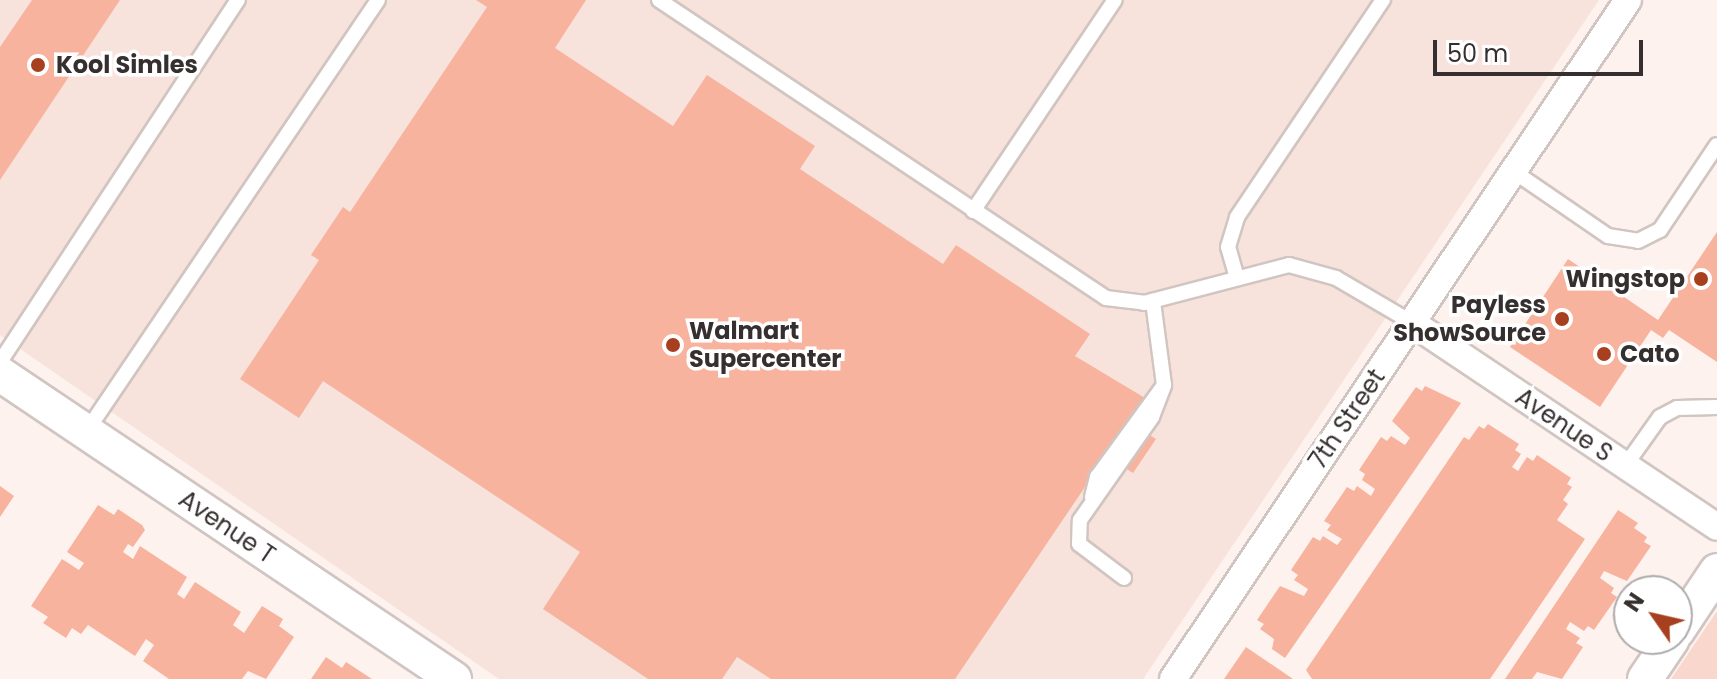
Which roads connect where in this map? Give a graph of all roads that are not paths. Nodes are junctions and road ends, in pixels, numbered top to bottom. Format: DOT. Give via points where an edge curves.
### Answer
graph roads {
  1 [pos="238,0"];
  2 [pos="378,0"];
  3 [pos="659,0"];
  4 [pos="1115,0"];
  5 [pos="1383,0"];
  6 [pos="1628,0"];
  7 [pos="1717,145"];
  8 [pos="1513,171"];
  9 [pos="973,211"];
  10 [pos="1237,278"];
  11 [pos="1153,301"];
  12 [pos="1411,322"];
  13 [pos="0,362"];
  14 [pos="0,374"];
  15 [pos="1717,407"];
  16 [pos="86,432"];
  17 [pos="1625,466"];
  18 [pos="1717,527"];
  19 [pos="1717,571"];
  20 [pos="1124,578"];
  21 [pos="1693,607"];
  22 [pos="1661,655"];
  23 [pos="454,679"];
  24 [pos="1173,679"];
  25 [pos="1645,679"];
  1 -- 13 [label="lane"];
  2 -- 16 [label="lane"];
  3 -- 9 [label="lane"];
  4 -- 9 [label="lane"];
  5 -- 10 [label="lane" via="1237,217 1228,247"];
  6 -- 8 [label="street, 7th Street"];
  7 -- 8 [label="lane" via="1660,230 1638,241 1608,236"];
  8 -- 12 [label="street, 7th Street"];
  9 -- 11 [label="lane" via="1106,298 1127,304"];
  10 -- 11 [label="lane"];
  10 -- 12 [label="lane" via="1289,265 1320,271"];
  11 -- 20 [label="lane" via="1164,385 1152,417 1080,520 1079,544"];
  12 -- 17 [label="street, Avenue S"];
  12 -- 24 [label="street, 7th Street"];
  14 -- 16 [label="street, Avenue T"];
  15 -- 17 [label="lane" via="1677,408 1660,417"];
  16 -- 23 [label="street, Avenue T"];
  17 -- 18 [label="street, Avenue S"];
  19 -- 21 [label="street"];
  22 -- 25 [label="street"];
}
